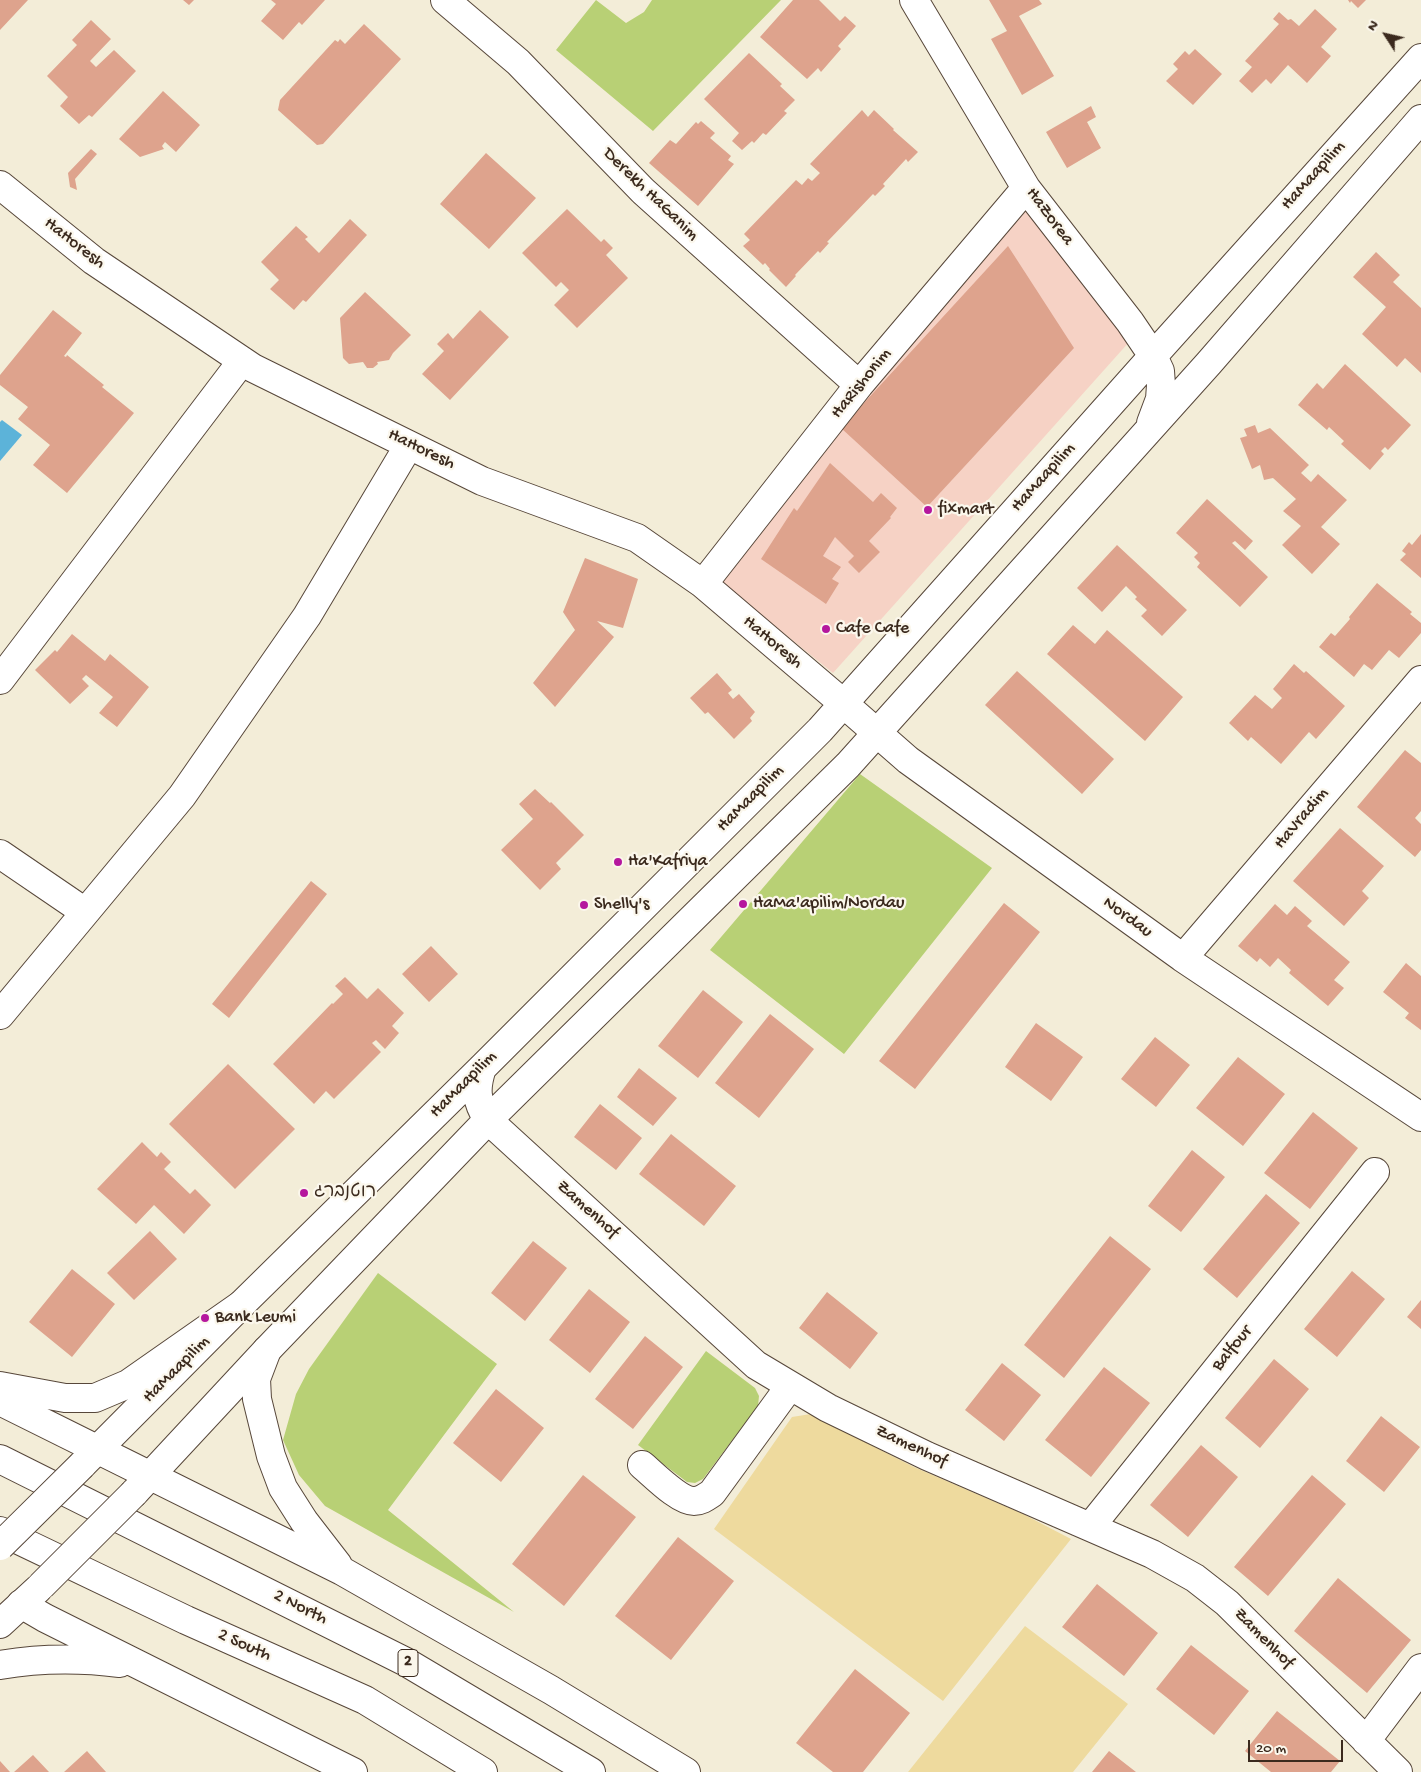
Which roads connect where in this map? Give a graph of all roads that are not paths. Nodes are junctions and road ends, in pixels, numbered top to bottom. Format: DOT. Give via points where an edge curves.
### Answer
graph roads {
  1 [pos="445,0"];
  2 [pos="914,0"];
  3 [pos="1421,58"];
  4 [pos="1421,118"];
  5 [pos="0,185"];
  6 [pos="1026,188"];
  7 [pos="1153,356"];
  8 [pos="242,361"];
  9 [pos="859,385"];
  10 [pos="1146,433"];
  11 [pos="409,445"];
  12 [pos="703,584"];
  13 [pos="0,680"];
  14 [pos="1421,680"];
  15 [pos="844,704"];
  16 [pos="878,733"];
  17 [pos="0,854"];
  18 [pos="85,912"];
  19 [pos="1183,958"];
  20 [pos="0,1015"];
  21 [pos="482,1068"];
  22 [pos="1421,1117"];
  23 [pos="488,1120"];
  24 [pos="1375,1172"];
  25 [pos="241,1305"];
  26 [pos="267,1350"];
  27 [pos="0,1386"];
  28 [pos="790,1386"];
  29 [pos="0,1401"];
  30 [pos="90,1457"];
  31 [pos="0,1460"];
  32 [pos="642,1466"];
  33 [pos="142,1484"];
  34 [pos="1091,1526"];
  35 [pos="0,1530"];
  36 [pos="0,1546"];
  37 [pos="342,1570"];
  38 [pos="11,1599"];
  39 [pos="0,1624"];
  40 [pos="0,1665"];
  41 [pos="139,1666"];
  42 [pos="1421,1668"];
  43 [pos="1366,1741"];
  44 [pos="1387,1768"];
  45 [pos="353,1772"];
  46 [pos="483,1772"];
  47 [pos="591,1772"];
  48 [pos="686,1772"];
  1 -- 9 [label="main road, Derekh HaGanim" via="518,62 643,191"];
  2 -- 6 [label="main road, HaZorea"];
  3 -- 7 [label="main road, HaMaapilim"];
  4 -- 10 [label="main road"];
  5 -- 8 [label="main road, HaHoresh" via="94,261"];
  6 -- 7 [label="main road, HaZorea"];
  6 -- 9 [label="main road, HaRishonim"];
  7 -- 10 [label="main road, HaZorea" via="1160,371 1160,399"];
  7 -- 15 [label="main road, HaMaapilim"];
  8 -- 11 [label="main road, HaHoresh"];
  8 -- 13 [label="main road"];
  9 -- 12 [label="main road, HaRishonim"];
  10 -- 16 [label="main road"];
  11 -- 12 [label="main road, HaHoresh" via="482,481 637,538"];
  11 -- 18 [label="main road" via="296,633 182,796"];
  12 -- 15 [label="main road, HaHoresh"];
  14 -- 19 [label="main road, HaVradim"];
  15 -- 16 [label="main road, Nordau"];
  15 -- 21 [label="main road, HaMaapilim"];
  16 -- 19 [label="main road, Nordau" via="908,760"];
  16 -- 23 [label="main road"];
  17 -- 18 [label="main road"];
  18 -- 20 [label="main road"];
  19 -- 22 [label="main road, Nordau"];
  21 -- 23 [label="main road, Zamenhof" via="477,1094"];
  21 -- 25 [label="main road, HaMaapilim"];
  23 -- 26 [label="main road"];
  23 -- 28 [label="main road, Zamenhof" via="756,1365"];
  24 -- 34 [label="main road, Balfour"];
  25 -- 27 [label="main road" via="128,1384 95,1398 65,1398"];
  25 -- 30 [label="main road, HaMaapilim"];
  26 -- 33 [label="main road"];
  26 -- 37 [label="main road" via="256,1379 257,1400 271,1456 283,1488"];
  28 -- 32 [label="main road" via="712,1493 703,1500 685,1499"];
  28 -- 34 [label="main road, Zamenhof" via="927,1456"];
  29 -- 30 [label="main road"];
  30 -- 33 [label="main road"];
  30 -- 36 [label="main road, HaMaapilim, bridge"];
  31 -- 47 [label="main road, 2 North / 2" via="406,1662"];
  33 -- 37 [label="main road"];
  33 -- 38 [label="main road, bridge" via="41,1586"];
  34 -- 43 [label="main road, Zamenhof" via="1152,1554 1203,1584"];
  35 -- 46 [label="main road, 2 South" via="186,1620 366,1700"];
  37 -- 48 [label="main road"];
  38 -- 39 [label="main road"];
  38 -- 41 [label="main road"];
  40 -- 41 [label="main road" via="61,1659"];
  41 -- 45 [label="main road"];
  42 -- 43 [label="main road"];
  43 -- 44 [label="main road, Zamenhof"];
}
